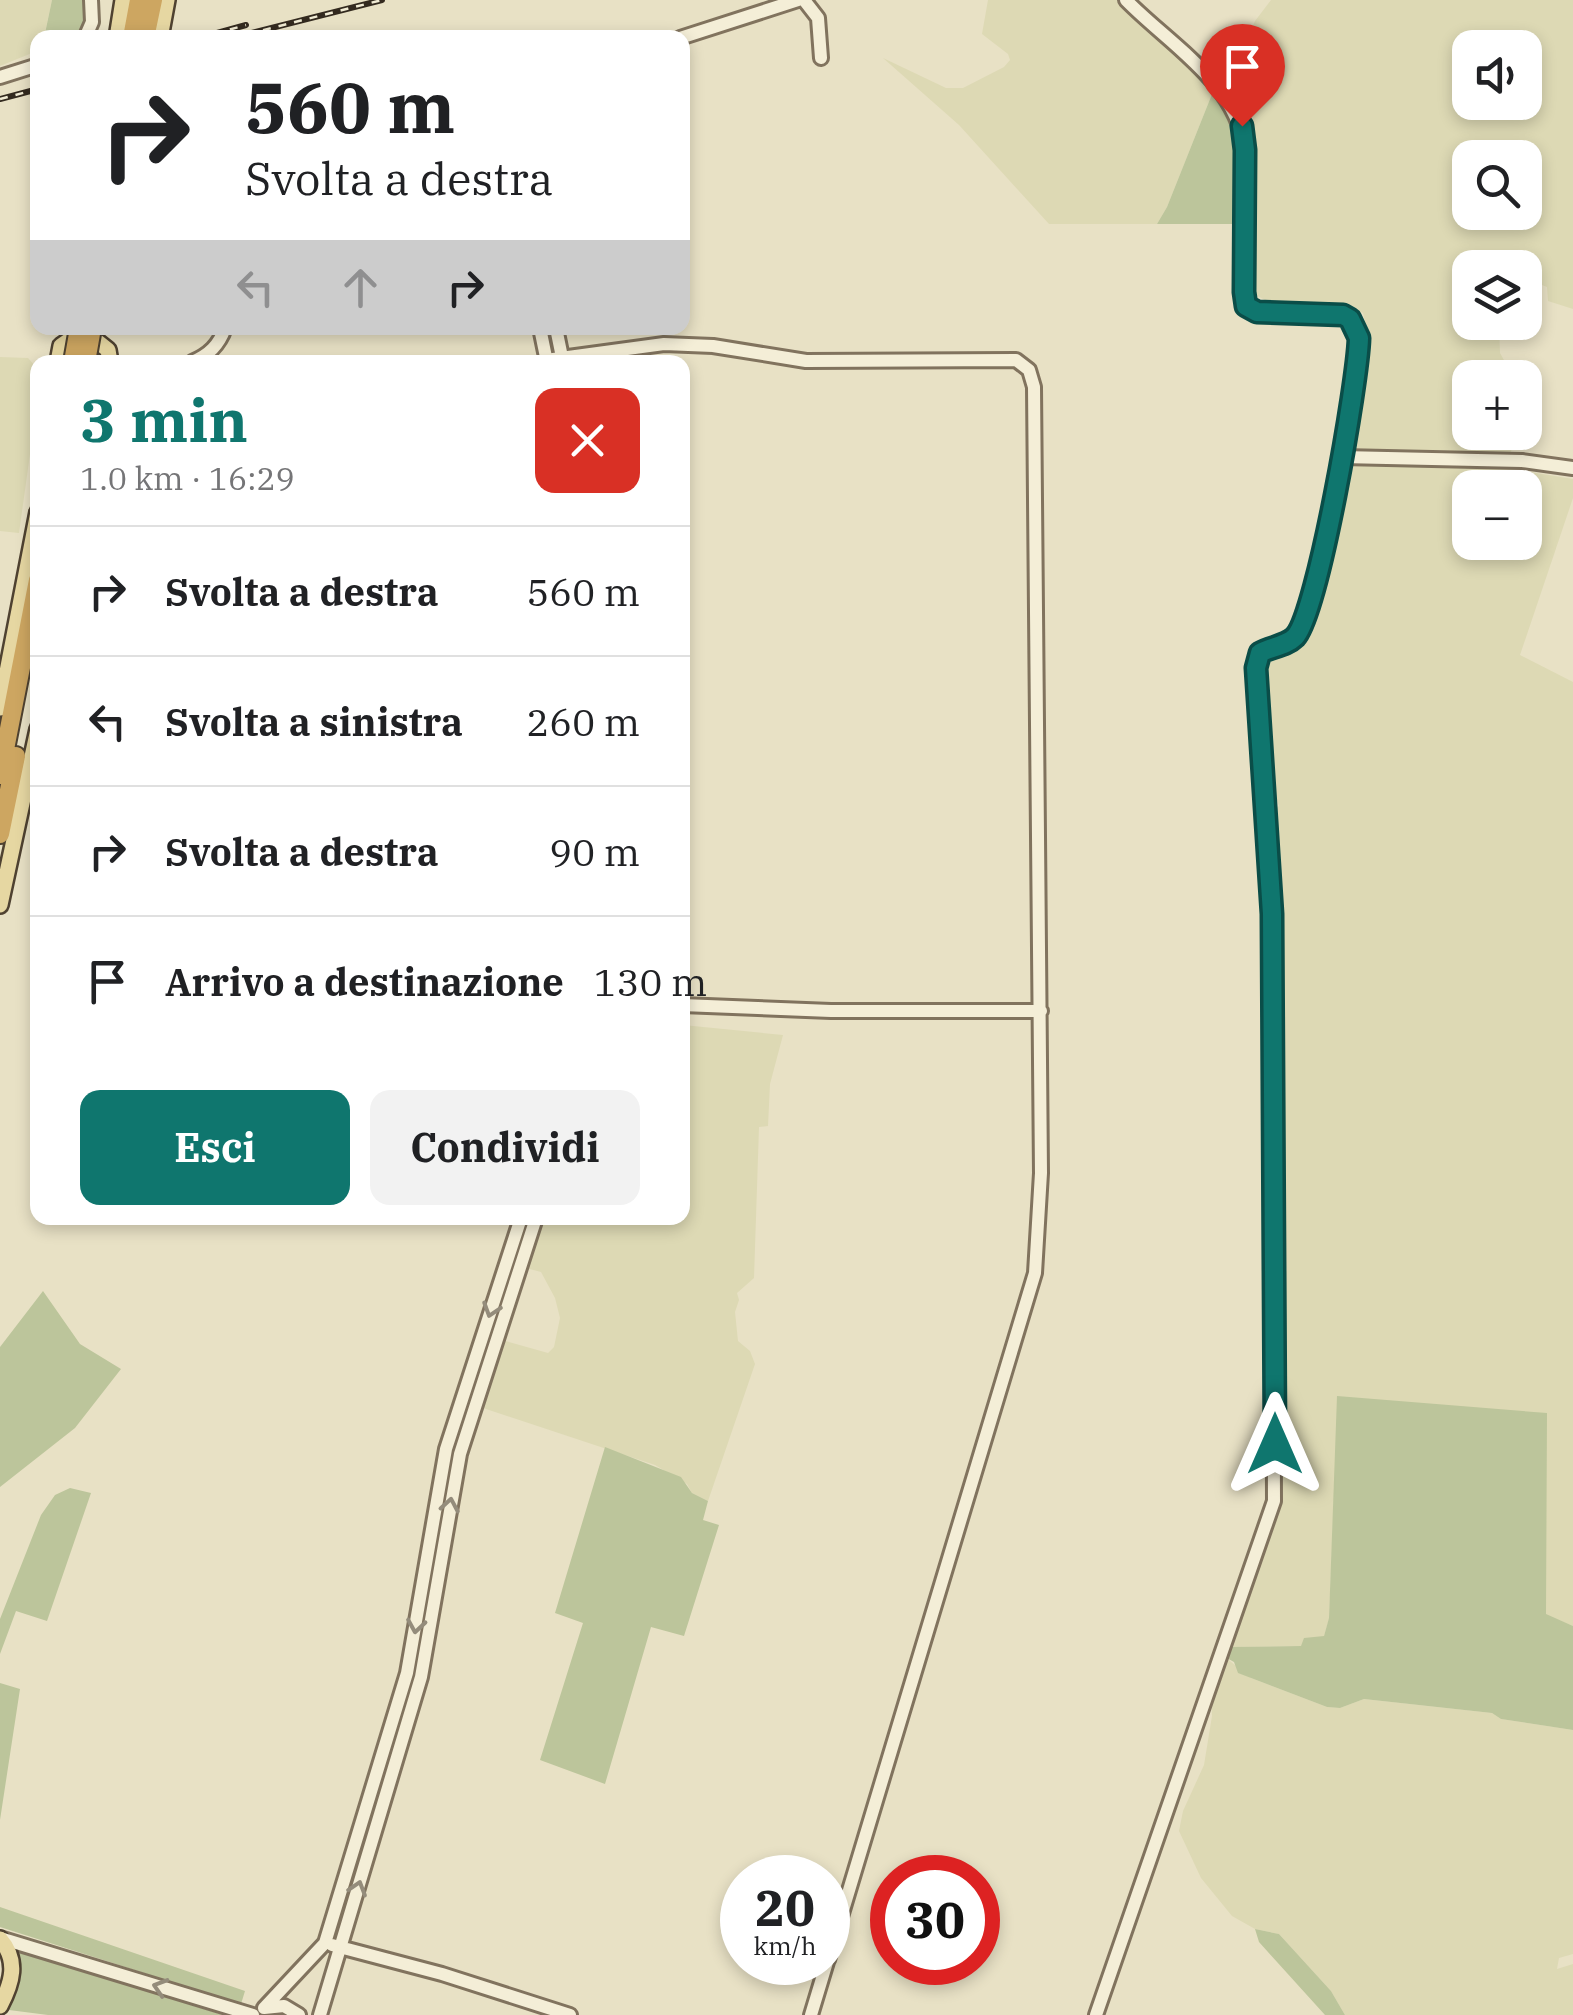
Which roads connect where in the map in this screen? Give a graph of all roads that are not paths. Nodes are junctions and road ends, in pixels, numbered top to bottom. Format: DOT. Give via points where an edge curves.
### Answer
graph roads {
  1 [pos="91,0"];
  2 [pos="167,0"];
  3 [pos="801,0"];
  4 [pos="1126,0"];
  5 [pos="141,9"];
  6 [pos="88,30"];
  7 [pos="124,30"];
  8 [pos="155,30"];
  9 [pos="690,35"];
  10 [pos="821,58"];
  11 [pos="30,67"];
  12 [pos="0,76"];
  13 [pos="223,335"];
  14 [pos="208,355"];
  15 [pos="595,355"];
  16 [pos="1342,457"];
  17 [pos="1573,468"];
  18 [pos="30,553"];
  19 [pos="30,633"];
  20 [pos="30,677"];
  21 [pos="0,708"];
  22 [pos="14,739"];
  23 [pos="30,766"];
  24 [pos="0,774"];
  25 [pos="0,834"];
  26 [pos="0,905"];
  27 [pos="690,1005"];
  28 [pos="1041,1011"];
  29 [pos="519,1225"];
  30 [pos="534,1225"];
  31 [pos="850,1885"];
  32 [pos="0,1939"];
  33 [pos="325,1943"];
  34 [pos="340,1948"];
  35 [pos="820,1985"];
  36 [pos="0,2006"];
  37 [pos="257,2013"];
  38 [pos="299,2015"];
  39 [pos="320,2015"];
  40 [pos="570,2015"];
  41 [pos="811,2015"];
  42 [pos="1096,2015"];
  1 -- 6 [label="street"];
  2 -- 5 [label="main road"];
  3 -- 9 [label="street"];
  3 -- 10 [label="street" via="818,18"];
  4 -- 16 [label="street" via="1217,84 1242,126 1246,306 1257,312 1336,314 1356,328 1359,348"];
  5 -- 7 [label="main road"];
  5 -- 8 [label="main road"];
  11 -- 12 [label="street"];
  13 -- 14 [label="street"];
  15 -- 28 [label="street" via="664,344 806,361 1016,360 1029,370"];
  16 -- 17 [label="street"];
  16 -- 42 [label="street" via="1297,635 1260,653 1256,668 1272,914 1274,1501"];
  18 -- 21 [label="main road"];
  19 -- 22 [label="highway"];
  20 -- 22 [label="highway"];
  22 -- 24 [label="highway"];
  22 -- 25 [label="highway"];
  23 -- 26 [label="main road"];
  27 -- 28 [label="street"];
  28 -- 31 [label="street" via="1035,1273"];
  29 -- 33 [label="street, one-way" via="446,1449 407,1673"];
  34 -- 30 [label="street, one-way" via="420,1677 460,1454"];
  32 -- 36 [label="main road" via="13,1974"];
  37 -- 32 [label="street, one-way"];
  33 -- 34 [label="street"];
  33 -- 37 [label="street"];
  34 -- 39 [label="street"];
  34 -- 40 [label="street"];
  35 -- 41 [label="street"];
  37 -- 38 [label="street" via="284,2006"];
}
